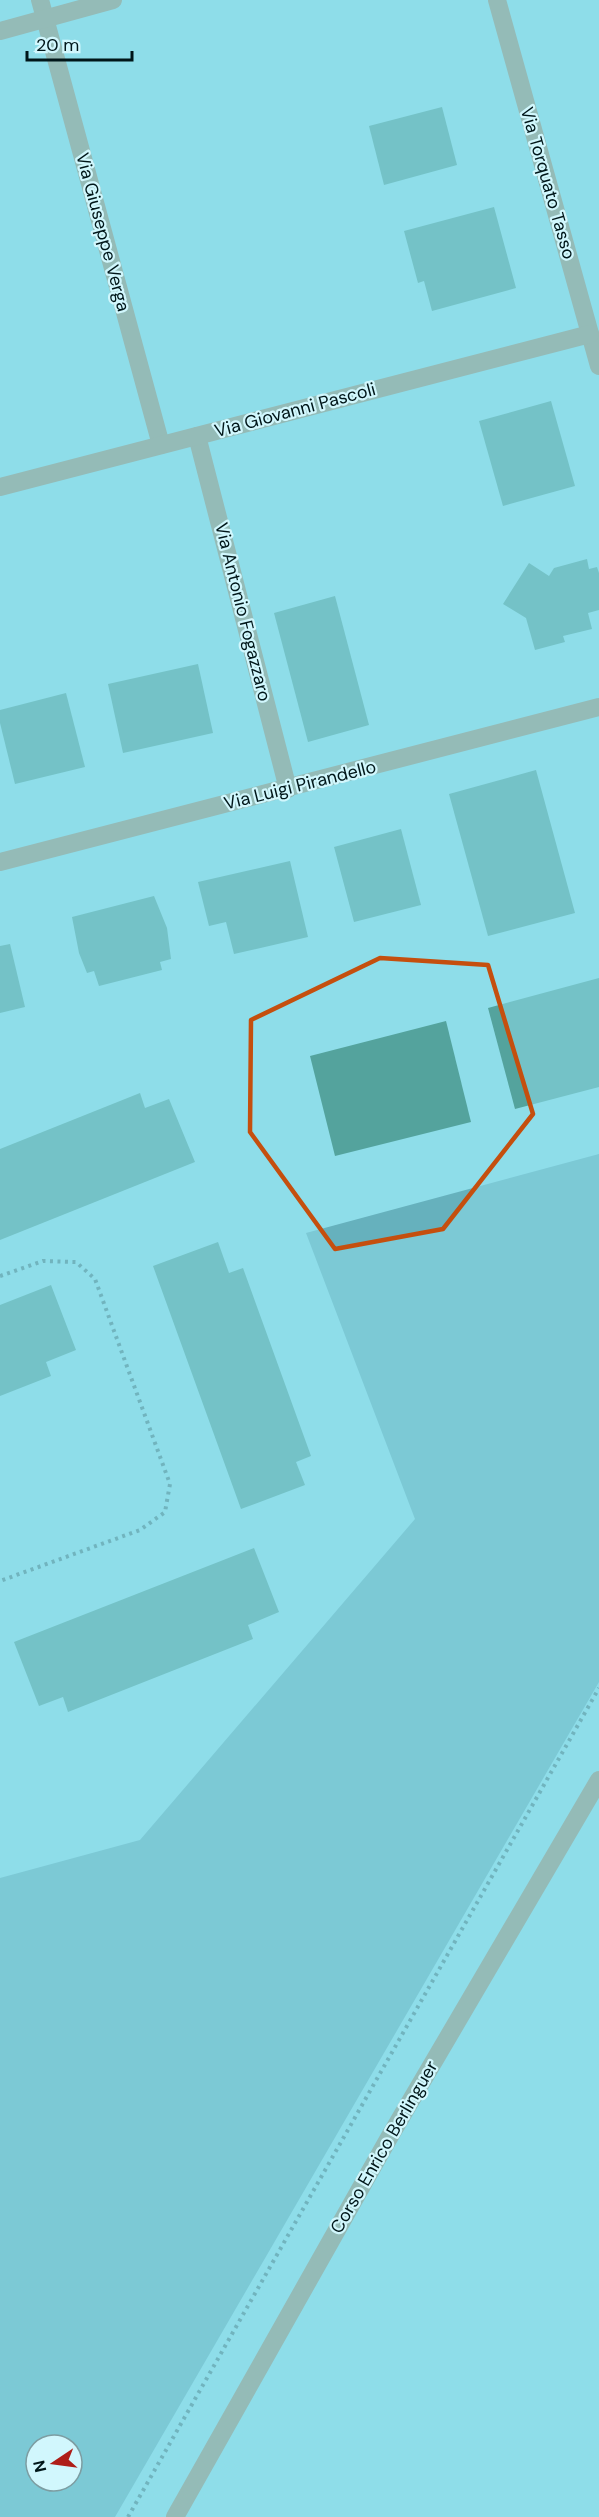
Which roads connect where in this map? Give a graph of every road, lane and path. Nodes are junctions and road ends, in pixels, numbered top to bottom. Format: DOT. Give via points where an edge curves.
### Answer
graph roads {
  1 [pos="40,0"];
  2 [pos="114,0"];
  3 [pos="497,0"];
  4 [pos="45,19"];
  5 [pos="0,31"];
  6 [pos="590,334"];
  7 [pos="599,366"];
  8 [pos="197,436"];
  9 [pos="161,445"];
  10 [pos="0,487"];
  11 [pos="599,707"];
  12 [pos="288,789"];
  13 [pos="0,862"];
  14 [pos="0,1276"];
  15 [pos="0,1581"];
  16 [pos="599,1688"];
  17 [pos="599,1780"];
  18 [pos="128,2517"];
  19 [pos="175,2517"];
  1 -- 4 [label="street, Via Giuseppe Verga"];
  2 -- 4 [label="street"];
  3 -- 6 [label="street, Via Torquato Tasso"];
  4 -- 5 [label="street"];
  4 -- 9 [label="street, Via Giuseppe Verga"];
  6 -- 7 [label="street, Via Torquato Tasso"];
  6 -- 8 [label="street, Via Giovanni Pascoli"];
  8 -- 9 [label="street, Via Giovanni Pascoli"];
  8 -- 12 [label="street, Via Antonio Fogazzaro"];
  9 -- 10 [label="street, Via Giovanni Pascoli"];
  11 -- 12 [label="street, Via Luigi Pirandello"];
  12 -- 13 [label="street, Via Luigi Pirandello"];
  14 -- 15 [label="path" via="43,1261 76,1262 95,1279 170,1484 165,1512 140,1530"];
  16 -- 18 [label="path"];
  17 -- 19 [label="street, Corso Enrico Berlinguer" via="384,2146"];
}
